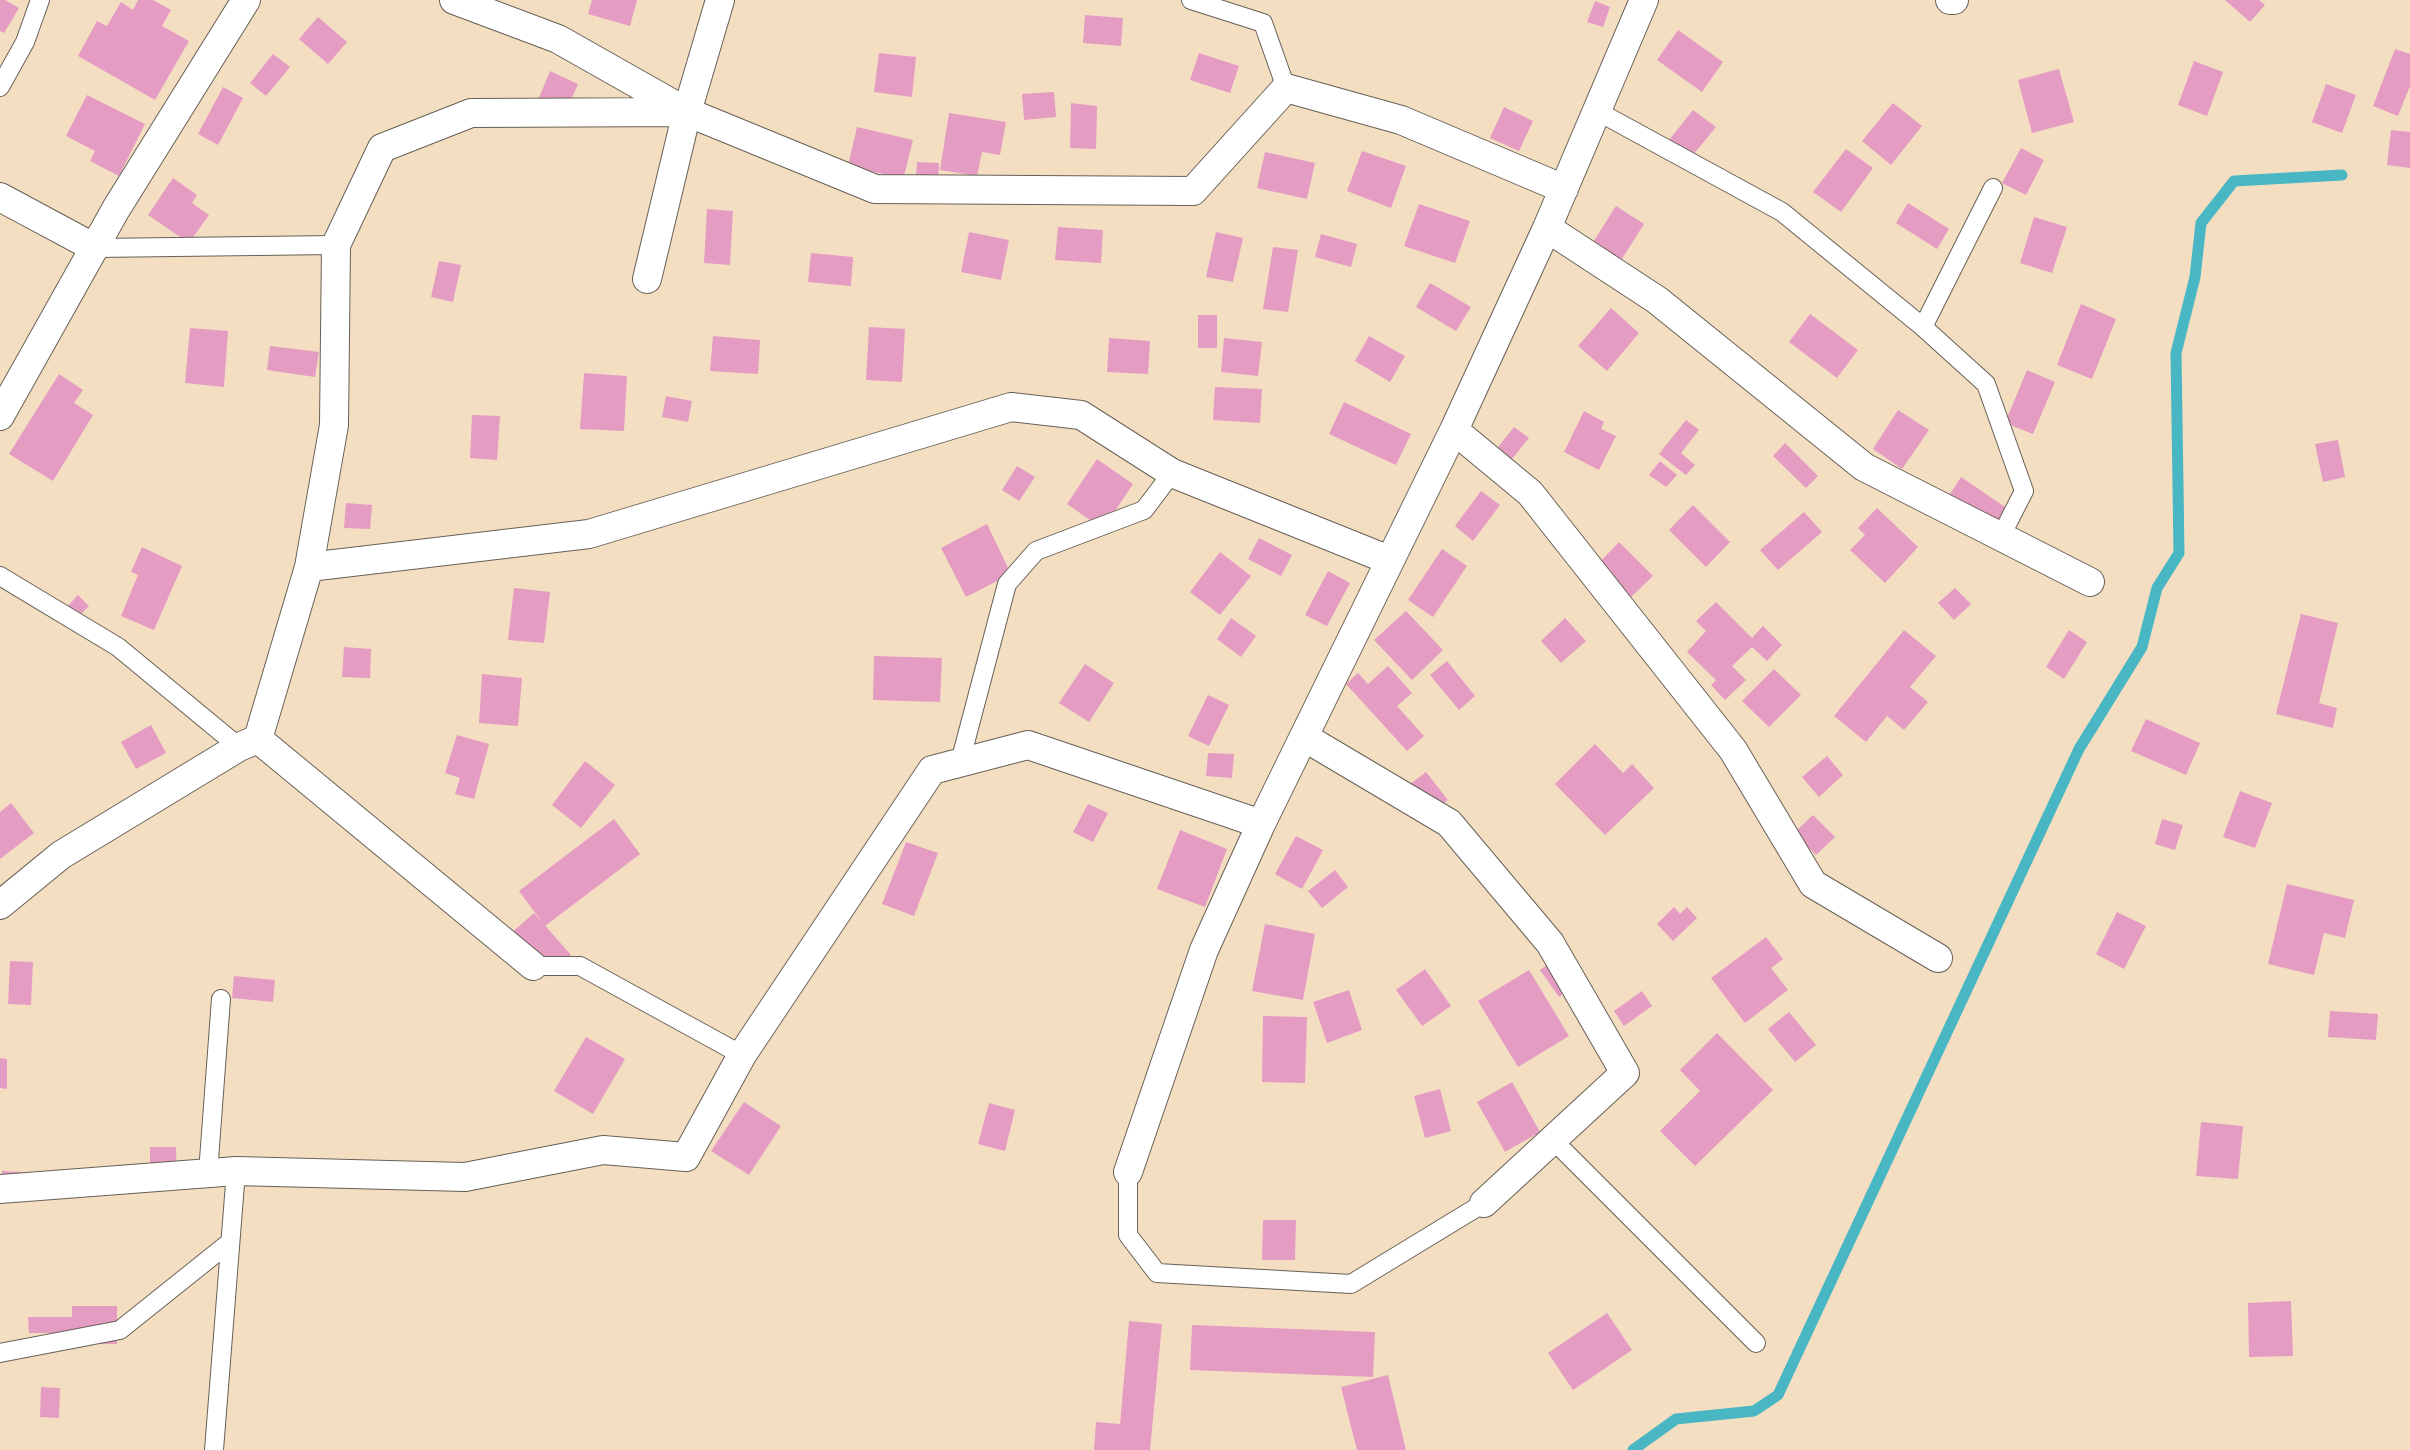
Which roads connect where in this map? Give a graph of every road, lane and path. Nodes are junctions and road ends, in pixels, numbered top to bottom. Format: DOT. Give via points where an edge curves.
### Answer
graph roads {
  1 [pos="40,0"];
  2 [pos="246,0"];
  3 [pos="454,0"];
  4 [pos="720,0"];
  5 [pos="1191,0"];
  6 [pos="1644,0"];
  7 [pos="0,87"];
  8 [pos="1286,88"];
  9 [pos="1597,111"];
  10 [pos="687,112"];
  11 [pos="1993,188"];
  12 [pos="1564,189"];
  13 [pos="0,197"];
  14 [pos="1547,228"];
  15 [pos="336,245"];
  16 [pos="95,248"];
  17 [pos="647,279"];
  18 [pos="1923,328"];
  19 [pos="0,416"];
  20 [pos="1454,430"];
  21 [pos="1172,474"];
  22 [pos="2001,536"];
  23 [pos="1389,560"];
  24 [pos="309,567"];
  25 [pos="0,576"];
  26 [pos="2090,582"];
  27 [pos="1304,737"];
  28 [pos="249,743"];
  29 [pos="960,762"];
  30 [pos="1261,824"];
  31 [pos="0,905"];
  32 [pos="1938,958"];
  33 [pos="533,966"];
  34 [pos="221,999"];
  35 [pos="742,1056"];
  36 [pos="1553,1140"];
  37 [pos="236,1171"];
  38 [pos="1128,1172"];
  39 [pos="208,1173"];
  40 [pos="0,1189"];
  41 [pos="1484,1203"];
  42 [pos="230,1242"];
  43 [pos="1756,1343"];
  44 [pos="0,1353"];
  45 [pos="214,1450"];
  1 -- 7 [label="lane" via="25,42"];
  2 -- 16 [label="street"];
  3 -- 10 [label="street" via="558,39"];
  4 -- 10 [label="street"];
  5 -- 8 [label="lane" via="1263,23"];
  6 -- 9 [label="street"];
  8 -- 10 [label="street" via="1193,191 875,189"];
  8 -- 12 [label="street" via="1400,120"];
  9 -- 12 [label="street"];
  9 -- 18 [label="lane" via="1782,212"];
  10 -- 15 [label="street" via="471,113 382,148"];
  10 -- 17 [label="street"];
  11 -- 18 [label="lane"];
  12 -- 14 [label="street"];
  13 -- 16 [label="street"];
  14 -- 20 [label="street"];
  14 -- 22 [label="street" via="1657,300 1864,467"];
  15 -- 16 [label="lane"];
  15 -- 24 [label="street" via="334,425"];
  16 -- 19 [label="street"];
  18 -- 22 [label="lane" via="1986,384 2024,491"];
  20 -- 23 [label="street"];
  20 -- 32 [label="street" via="1530,493 1732,750 1813,884"];
  21 -- 23 [label="street"];
  21 -- 24 [label="street" via="1081,414 1011,407 589,534"];
  21 -- 29 [label="lane" via="1144,510 1036,551 1007,584"];
  22 -- 26 [label="street"];
  23 -- 27 [label="street"];
  24 -- 28 [label="street"];
  25 -- 28 [label="lane" via="118,647"];
  27 -- 30 [label="street"];
  27 -- 36 [label="street" via="1449,823 1550,943 1625,1073"];
  28 -- 31 [label="street" via="61,856"];
  28 -- 33 [label="street"];
  29 -- 30 [label="street" via="1028,745"];
  29 -- 35 [label="street" via="932,770"];
  30 -- 38 [label="street" via="1204,950"];
  33 -- 35 [label="lane" via="580,966"];
  34 -- 39 [label="lane"];
  35 -- 37 [label="street" via="686,1157 602,1150 465,1177"];
  36 -- 41 [label="street"];
  36 -- 43 [label="lane"];
  37 -- 39 [label="street"];
  37 -- 42 [label="lane"];
  38 -- 41 [label="lane" via="1128,1235 1157,1273 1351,1284"];
  39 -- 40 [label="street"];
  42 -- 44 [label="lane" via="120,1330"];
  42 -- 45 [label="lane"];
}
